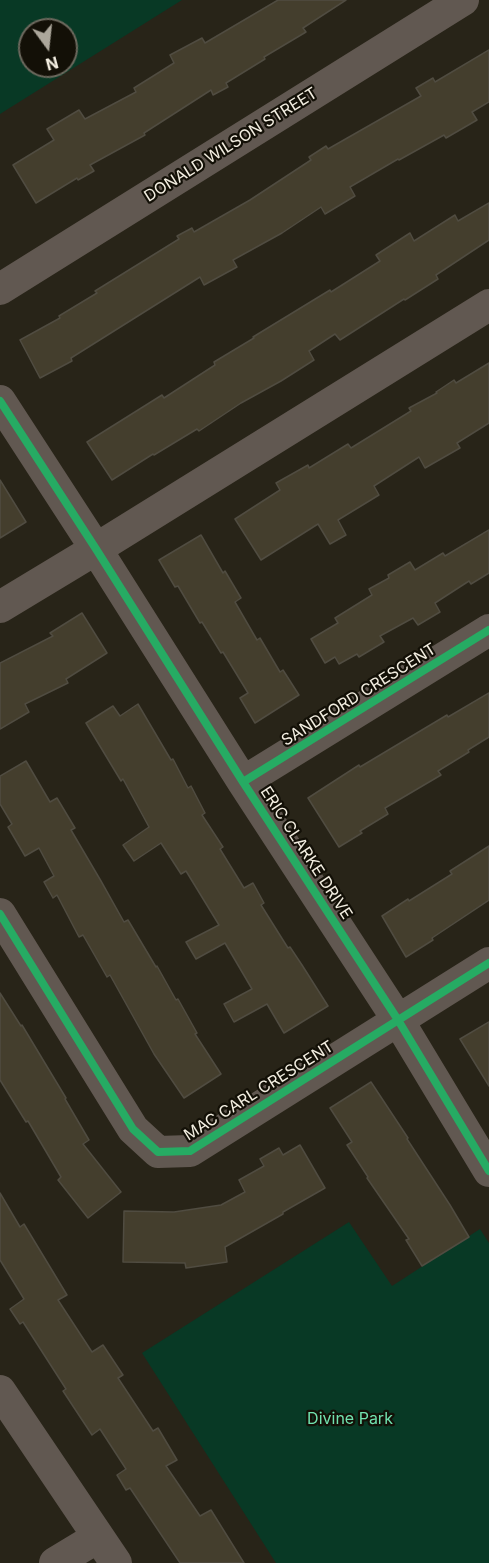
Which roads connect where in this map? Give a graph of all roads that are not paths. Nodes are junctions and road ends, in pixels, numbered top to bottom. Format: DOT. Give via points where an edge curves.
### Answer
graph roads {
  1 [pos="463,0"];
  2 [pos="0,289"];
  3 [pos="489,305"];
  4 [pos="0,401"];
  5 [pos="96,549"];
  6 [pos="0,607"];
  7 [pos="489,630"];
  8 [pos="243,782"];
  9 [pos="0,914"];
  10 [pos="489,963"];
  11 [pos="398,1020"];
  12 [pos="489,1171"];
  13 [pos="0,1391"];
  14 [pos="98,1537"];
  15 [pos="55,1563"];
  16 [pos="116,1563"];
  1 -- 2 [label="street, DONALD WILSON STREET"];
  3 -- 5 [label="street"];
  4 -- 5 [label="street, ERIC CLARKE DRIVE"];
  5 -- 6 [label="street"];
  5 -- 8 [label="street, ERIC CLARKE DRIVE"];
  7 -- 8 [label="street, SANDFORD CRESCENT"];
  8 -- 11 [label="street, ERIC CLARKE DRIVE"];
  9 -- 11 [label="street, MAC CARL CRESCENT" via="133,1129 158,1152 190,1151"];
  10 -- 11 [label="street, MAC CARL CRESCENT"];
  11 -- 12 [label="street, ERIC CLARKE DRIVE"];
  13 -- 14 [label="street"];
  14 -- 15 [label="street"];
  14 -- 16 [label="street"];
}
